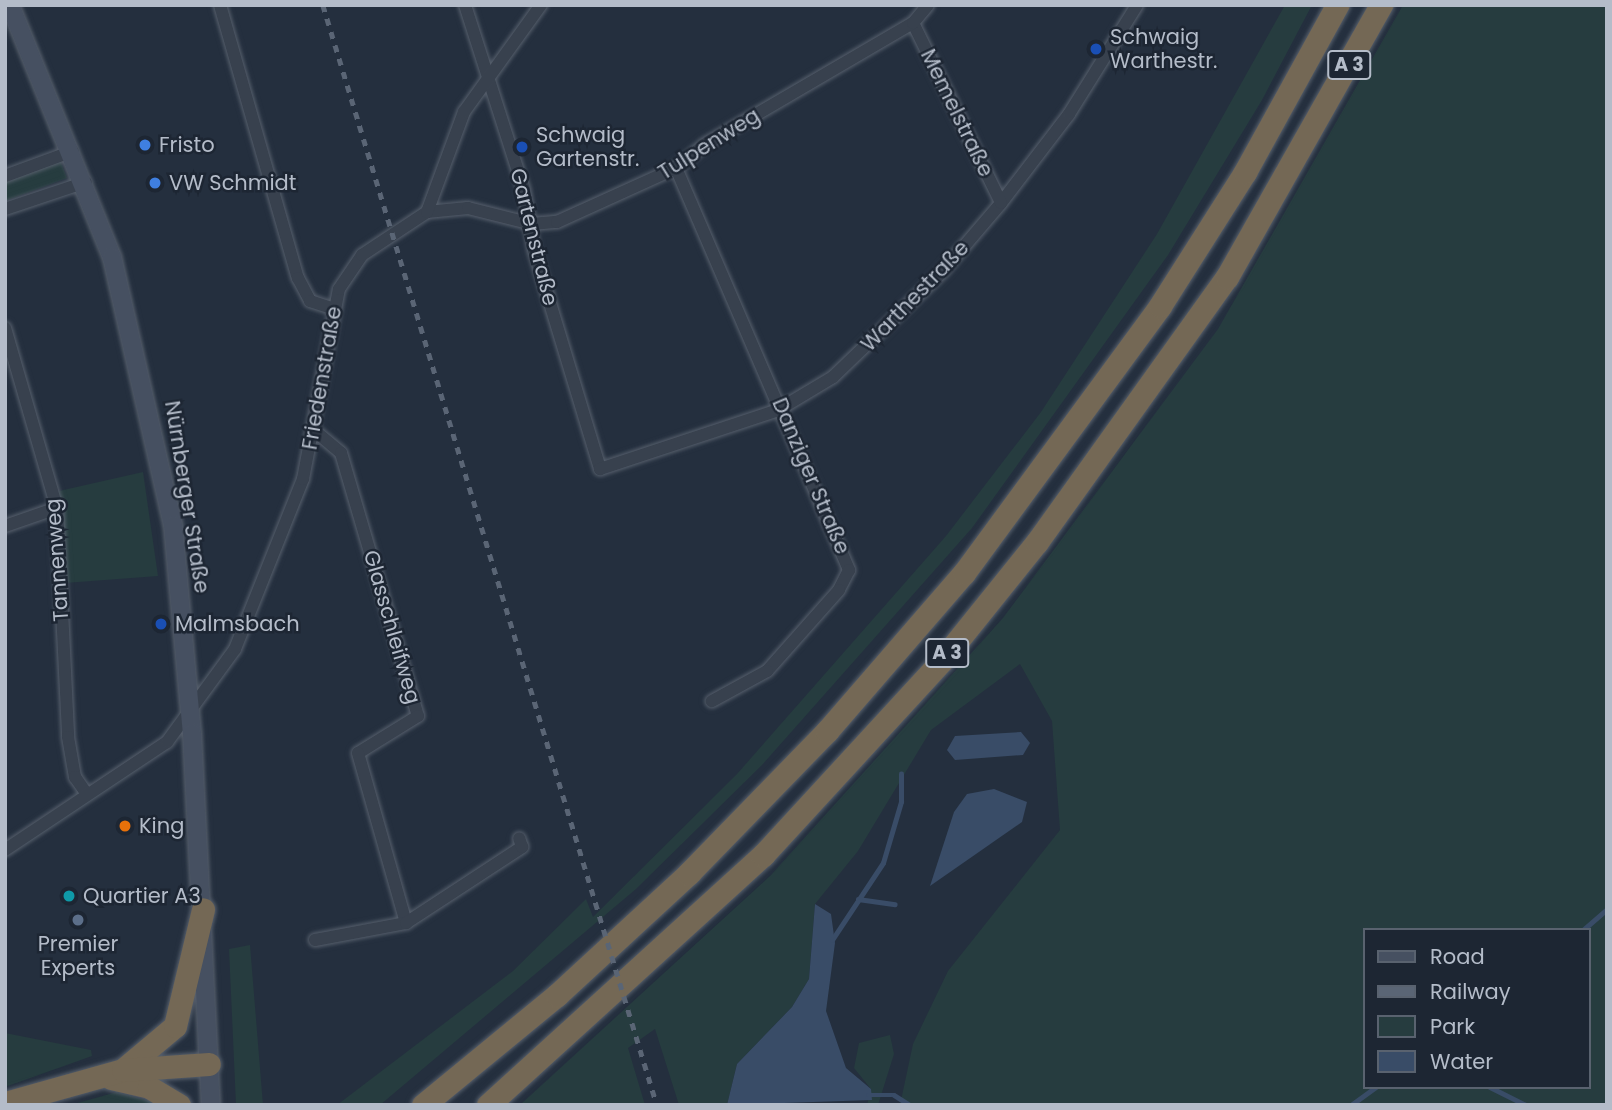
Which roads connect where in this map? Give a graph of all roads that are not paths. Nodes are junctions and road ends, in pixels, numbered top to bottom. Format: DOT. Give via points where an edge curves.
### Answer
graph roads {
  1 [pos="10,5"];
  2 [pos="220,5"];
  3 [pos="465,5"];
  4 [pos="541,5"];
  5 [pos="928,5"];
  6 [pos="1137,5"];
  7 [pos="1337,5"];
  8 [pos="1381,5"];
  9 [pos="913,23"];
  10 [pos="489,78"];
  11 [pos="74,151"];
  12 [pos="676,168"];
  13 [pos="5,176"];
  14 [pos="86,182"];
  15 [pos="1001,203"];
  16 [pos="5,209"];
  17 [pos="427,212"];
  18 [pos="531,224"];
  19 [pos="332,308"];
  20 [pos="5,328"];
  21 [pos="12,363"];
  22 [pos="778,411"];
  23 [pos="315,431"];
  24 [pos="600,469"];
  25 [pos="57,508"];
  26 [pos="5,526"];
  27 [pos="712,701"];
  28 [pos="190,712"];
  29 [pos="87,794"];
  30 [pos="519,838"];
  31 [pos="5,850"];
  32 [pos="203,909"];
  33 [pos="406,923"];
  34 [pos="315,940"];
  35 [pos="209,1064"];
  36 [pos="122,1070"];
  37 [pos="98,1076"];
  38 [pos="5,1103"];
  39 [pos="179,1105"];
  40 [pos="211,1105"];
  41 [pos="423,1105"];
  42 [pos="488,1105"];
  1 -- 11 [label="main road, Nürnberger Straße"];
  2 -- 19 [label="street" via="298,278 310,301"];
  3 -- 10 [label="street, Gartenstraße"];
  4 -- 10 [label="street"];
  5 -- 9 [label="street, Tulpenweg"];
  6 -- 15 [label="street, Warthestraße" via="1069,114"];
  7 -- 41 [label="highway, A 3" via="1245,172 1160,306 964,573 827,731 689,873 557,995"];
  8 -- 42 [label="highway, A 3" via="1227,277 1045,531 942,660 763,855"];
  9 -- 12 [label="street, Tulpenweg" via="704,145"];
  9 -- 15 [label="street, Memelstraße"];
  10 -- 17 [label="street" via="450,139"];
  10 -- 18 [label="street, Gartenstraße"];
  11 -- 13 [label="street"];
  11 -- 14 [label="main road, Nürnberger Straße"];
  12 -- 18 [label="street, Tulpenweg" via="557,222"];
  12 -- 22 [label="street, Danziger Straße"];
  14 -- 16 [label="street"];
  14 -- 28 [label="main road, Nürnberger Straße" via="145,385 170,512"];
  15 -- 22 [label="street, Warthestraße" via="874,339 833,377"];
  17 -- 18 [label="street, Tulpenweg" via="468,208"];
  17 -- 19 [label="street, Friedenstraße" via="362,254"];
  18 -- 24 [label="street, Gartenstraße"];
  19 -- 23 [label="street, Friedenstraße"];
  20 -- 21 [label="street, Tannenweg"];
  21 -- 25 [label="street, Tannenweg"];
  22 -- 24 [label="street, Warthestraße"];
  22 -- 27 [label="street, Danziger Straße" via="849,570 767,671"];
  23 -- 28 [label="street, Friedenstraße" via="292,514 235,649"];
  23 -- 33 [label="street, Glasschleifweg" via="341,453 418,716 358,753"];
  25 -- 26 [label="street"];
  25 -- 29 [label="street, Tannenweg" via="68,737 75,776"];
  28 -- 29 [label="street, Friedenstraße" via="167,742"];
  28 -- 32 [label="main road, Nürnberger Straße"];
  29 -- 31 [label="street, Friedenstraße"];
  30 -- 33 [label="street" via="522,847"];
  32 -- 35 [label="main road, Nürnberger Straße"];
  32 -- 36 [label="highway" via="175,1026"];
  33 -- 34 [label="street"];
  35 -- 36 [label="highway"];
  35 -- 40 [label="main road, Nürnberger Straße"];
  36 -- 37 [label="highway"];
  37 -- 38 [label="highway"];
  37 -- 39 [label="highway" via="149,1087"];
}
